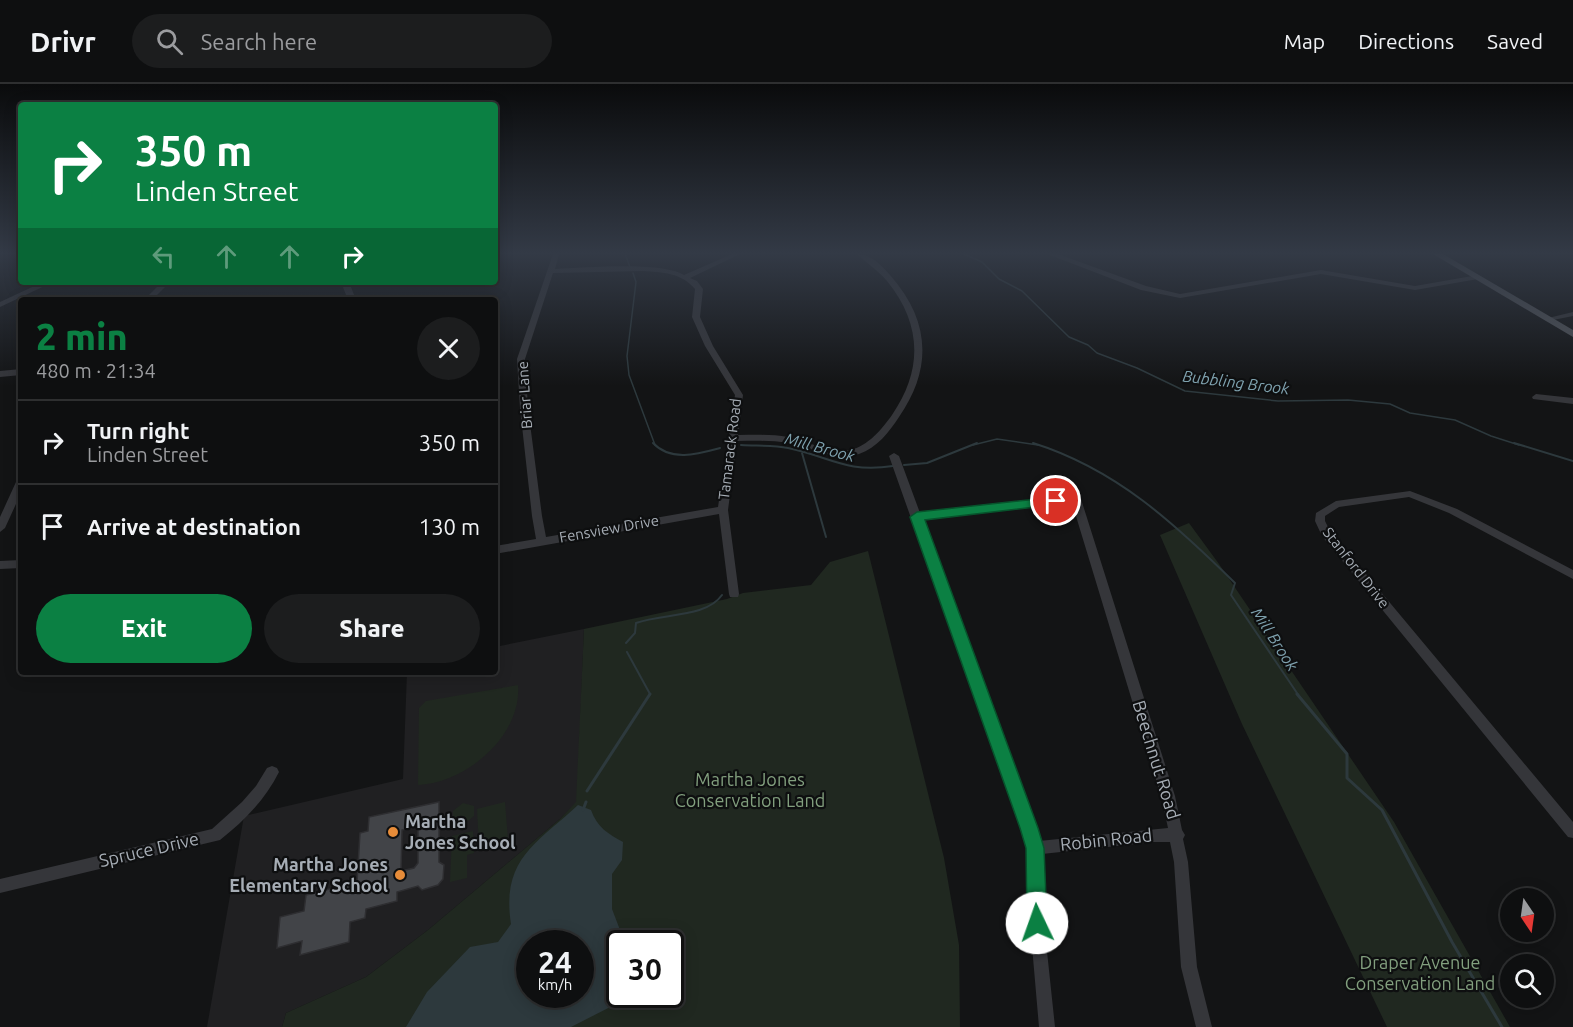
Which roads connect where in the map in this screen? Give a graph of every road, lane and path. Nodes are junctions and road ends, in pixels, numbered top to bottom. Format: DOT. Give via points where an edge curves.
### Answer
graph roads {
  1 [pos="15,298"];
  2 [pos="541,298"];
  3 [pos="698,298"];
  4 [pos="904,298"];
  5 [pos="1513,298"];
  6 [pos="0,305"];
  7 [pos="1573,314"];
  8 [pos="1548,319"];
  9 [pos="1573,334"];
  10 [pos="18,372"];
  11 [pos="0,374"];
  12 [pos="1536,397"];
  13 [pos="1573,400"];
  14 [pos="733,438"];
  15 [pos="894,456"];
  16 [pos="18,489"];
  17 [pos="723,510"];
  18 [pos="917,517"];
  19 [pos="0,528"];
  20 [pos="542,541"];
  21 [pos="498,549"];
  22 [pos="18,564"];
  23 [pos="0,565"];
  24 [pos="1573,575"];
  25 [pos="734,594"];
  26 [pos="272,772"];
  27 [pos="1573,832"];
  28 [pos="1178,835"];
  29 [pos="1035,848"];
  30 [pos="0,886"];
  31 [pos="1047,1027"];
  32 [pos="1204,1027"];
  1 -- 6 [label="street"];
  2 -- 20 [label="street, Briar Lane" via="520,370"];
  3 -- 14 [label="street, Tamarack Road" via="696,318 739,395"];
  4 -- 14 [label="street" via="918,331 919,367 898,414 873,441 861,450 833,453 787,440"];
  5 -- 8 [label="main road"];
  7 -- 8 [label="street"];
  8 -- 9 [label="main road"];
  10 -- 11 [label="street"];
  12 -- 13 [label="street"];
  14 -- 17 [label="street, Tamarack Road"];
  15 -- 18 [label="street"];
  16 -- 19 [label="street"];
  17 -- 20 [label="street, Fensview Drive"];
  17 -- 25 [label="street, Tamarack Road"];
  18 -- 28 [label="street, Beechnut Road" via="1076,499"];
  18 -- 29 [label="street"];
  20 -- 21 [label="street, Fensview Drive"];
  22 -- 23 [label="street"];
  24 -- 27 [label="street, Stanford Drive" via="1454,511 1410,494 1336,504 1320,515 1326,533"];
  26 -- 30 [label="street, Spruce Drive" via="255,800 215,835"];
  28 -- 29 [label="street, Robin Road"];
  28 -- 32 [label="street, Beechnut Road" via="1189,967"];
  29 -- 31 [label="street" via="1037,923"];
}
